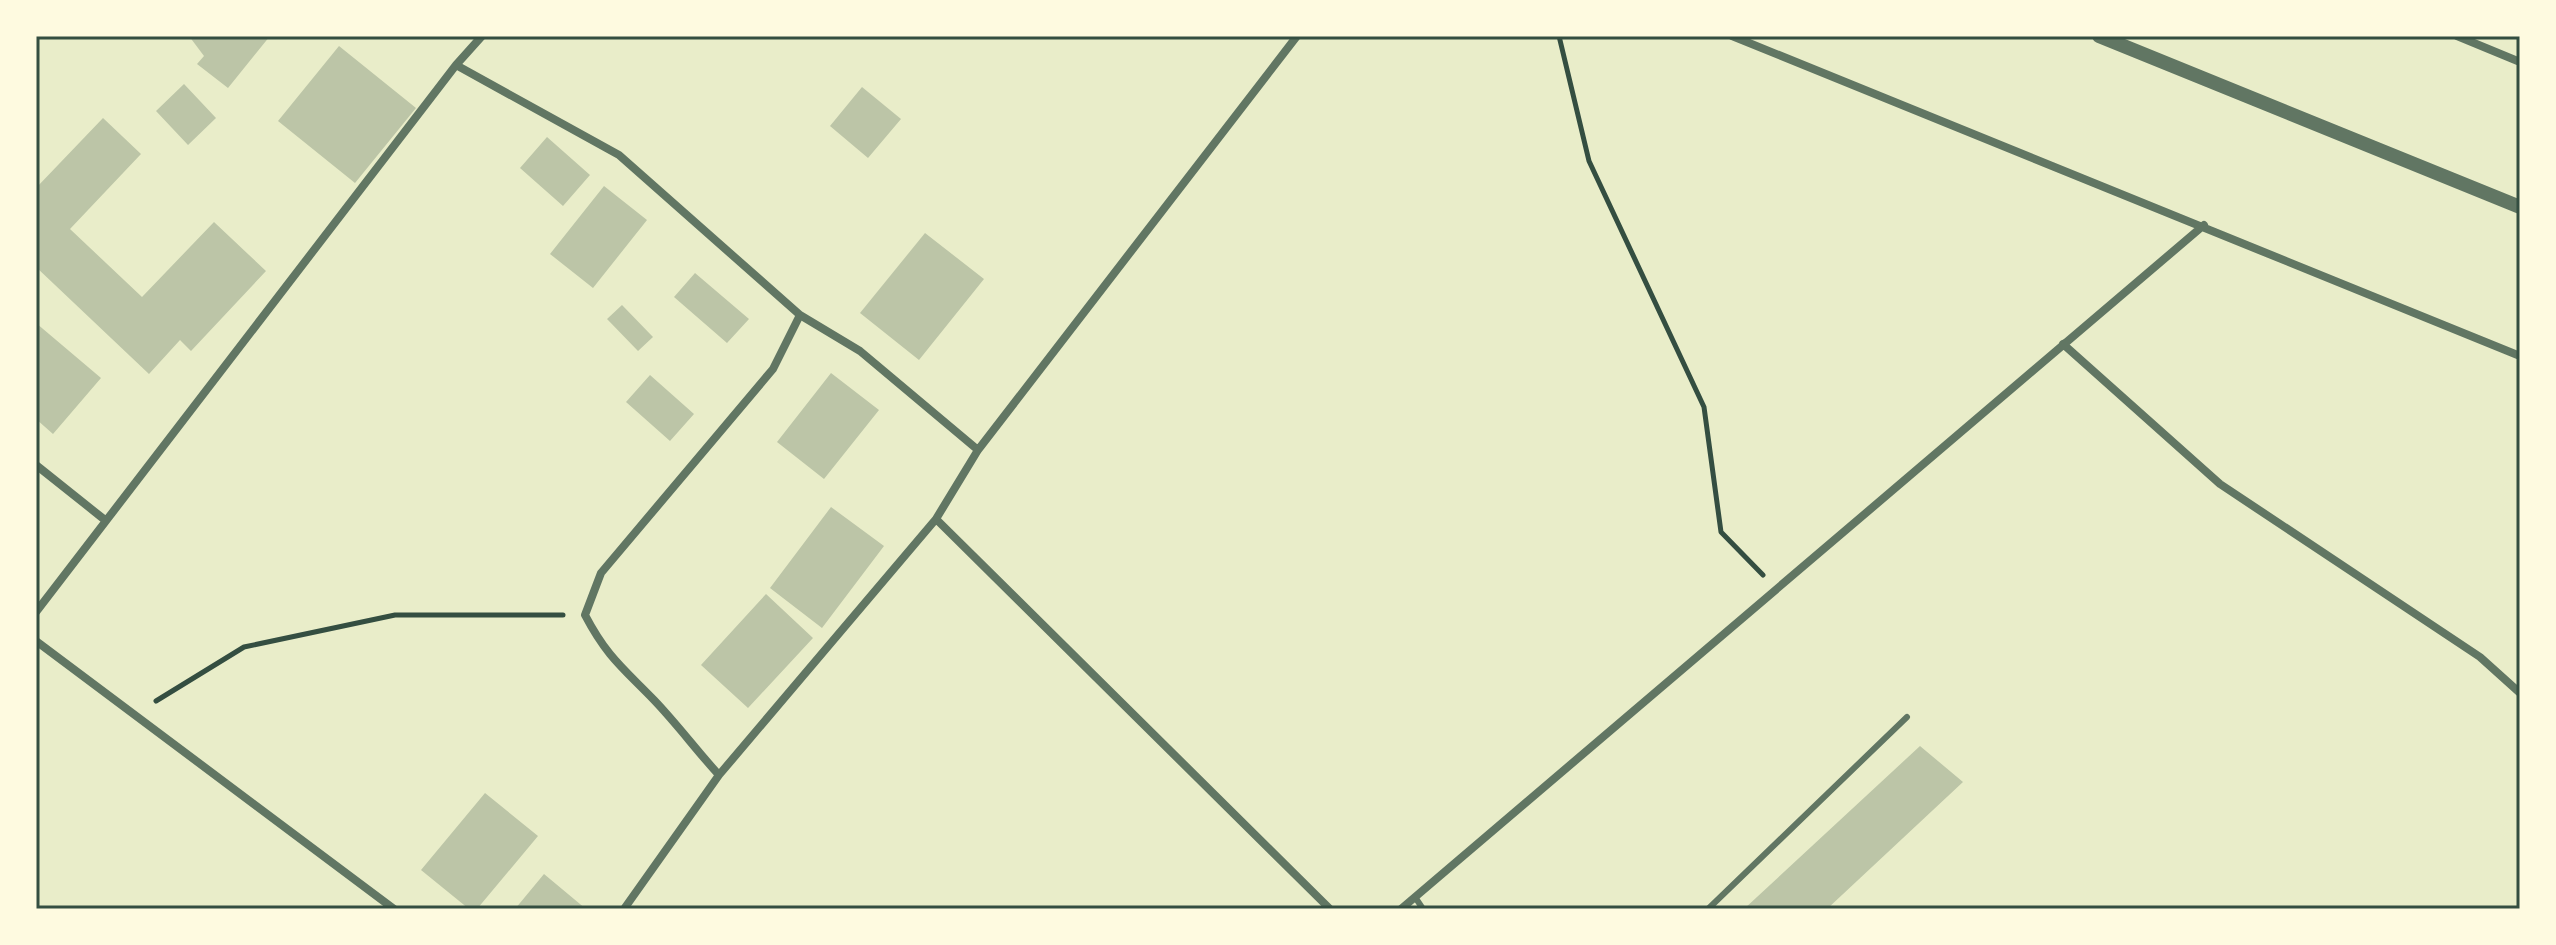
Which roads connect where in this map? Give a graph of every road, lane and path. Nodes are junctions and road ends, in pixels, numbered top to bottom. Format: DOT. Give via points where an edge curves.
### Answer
graph roads {
  1 [pos="482,36"];
  2 [pos="1297,36"];
  3 [pos="1559,36"];
  4 [pos="1732,36"];
  5 [pos="2099,36"];
  6 [pos="2457,36"];
  7 [pos="2520,62"];
  8 [pos="456,65"];
  9 [pos="2520,207"];
  10 [pos="2204,225"];
  11 [pos="800,315"];
  12 [pos="2063,344"];
  13 [pos="2520,356"];
  14 [pos="978,450"];
  15 [pos="36,465"];
  16 [pos="936,519"];
  17 [pos="105,520"];
  18 [pos="1776,589"];
  19 [pos="36,612"];
  20 [pos="585,615"];
  21 [pos="36,641"];
  22 [pos="2520,693"];
  23 [pos="134,714"];
  24 [pos="1907,717"];
  25 [pos="719,775"];
  26 [pos="1415,897"];
  27 [pos="394,909"];
  28 [pos="624,909"];
  29 [pos="1330,909"];
  30 [pos="1401,909"];
  31 [pos="1423,909"];
  32 [pos="1708,909"];
  1 -- 8 [label="street"];
  2 -- 14 [label="street"];
  3 -- 18 [label="path" via="1589,161 1704,407 1721,532"];
  4 -- 10 [label="street"];
  5 -- 9 [label="street"];
  6 -- 7 [label="street"];
  8 -- 11 [label="street" via="619,155"];
  8 -- 17 [label="street"];
  10 -- 12 [label="street"];
  10 -- 13 [label="street"];
  11 -- 14 [label="street" via="860,351"];
  11 -- 20 [label="street" via="773,369 601,573"];
  12 -- 18 [label="street"];
  12 -- 22 [label="street" via="2220,484 2480,657"];
  14 -- 16 [label="street"];
  15 -- 17 [label="street"];
  16 -- 25 [label="street"];
  16 -- 29 [label="street"];
  17 -- 19 [label="street"];
  18 -- 26 [label="street"];
  20 -- 23 [label="path" via="395,615 244,647"];
  20 -- 25 [label="street" via="622,671"];
  21 -- 23 [label="street"];
  23 -- 27 [label="street"];
  24 -- 32 [label="lane"];
  25 -- 28 [label="street"];
  26 -- 30 [label="street"];
  26 -- 31 [label="lane"];
}
